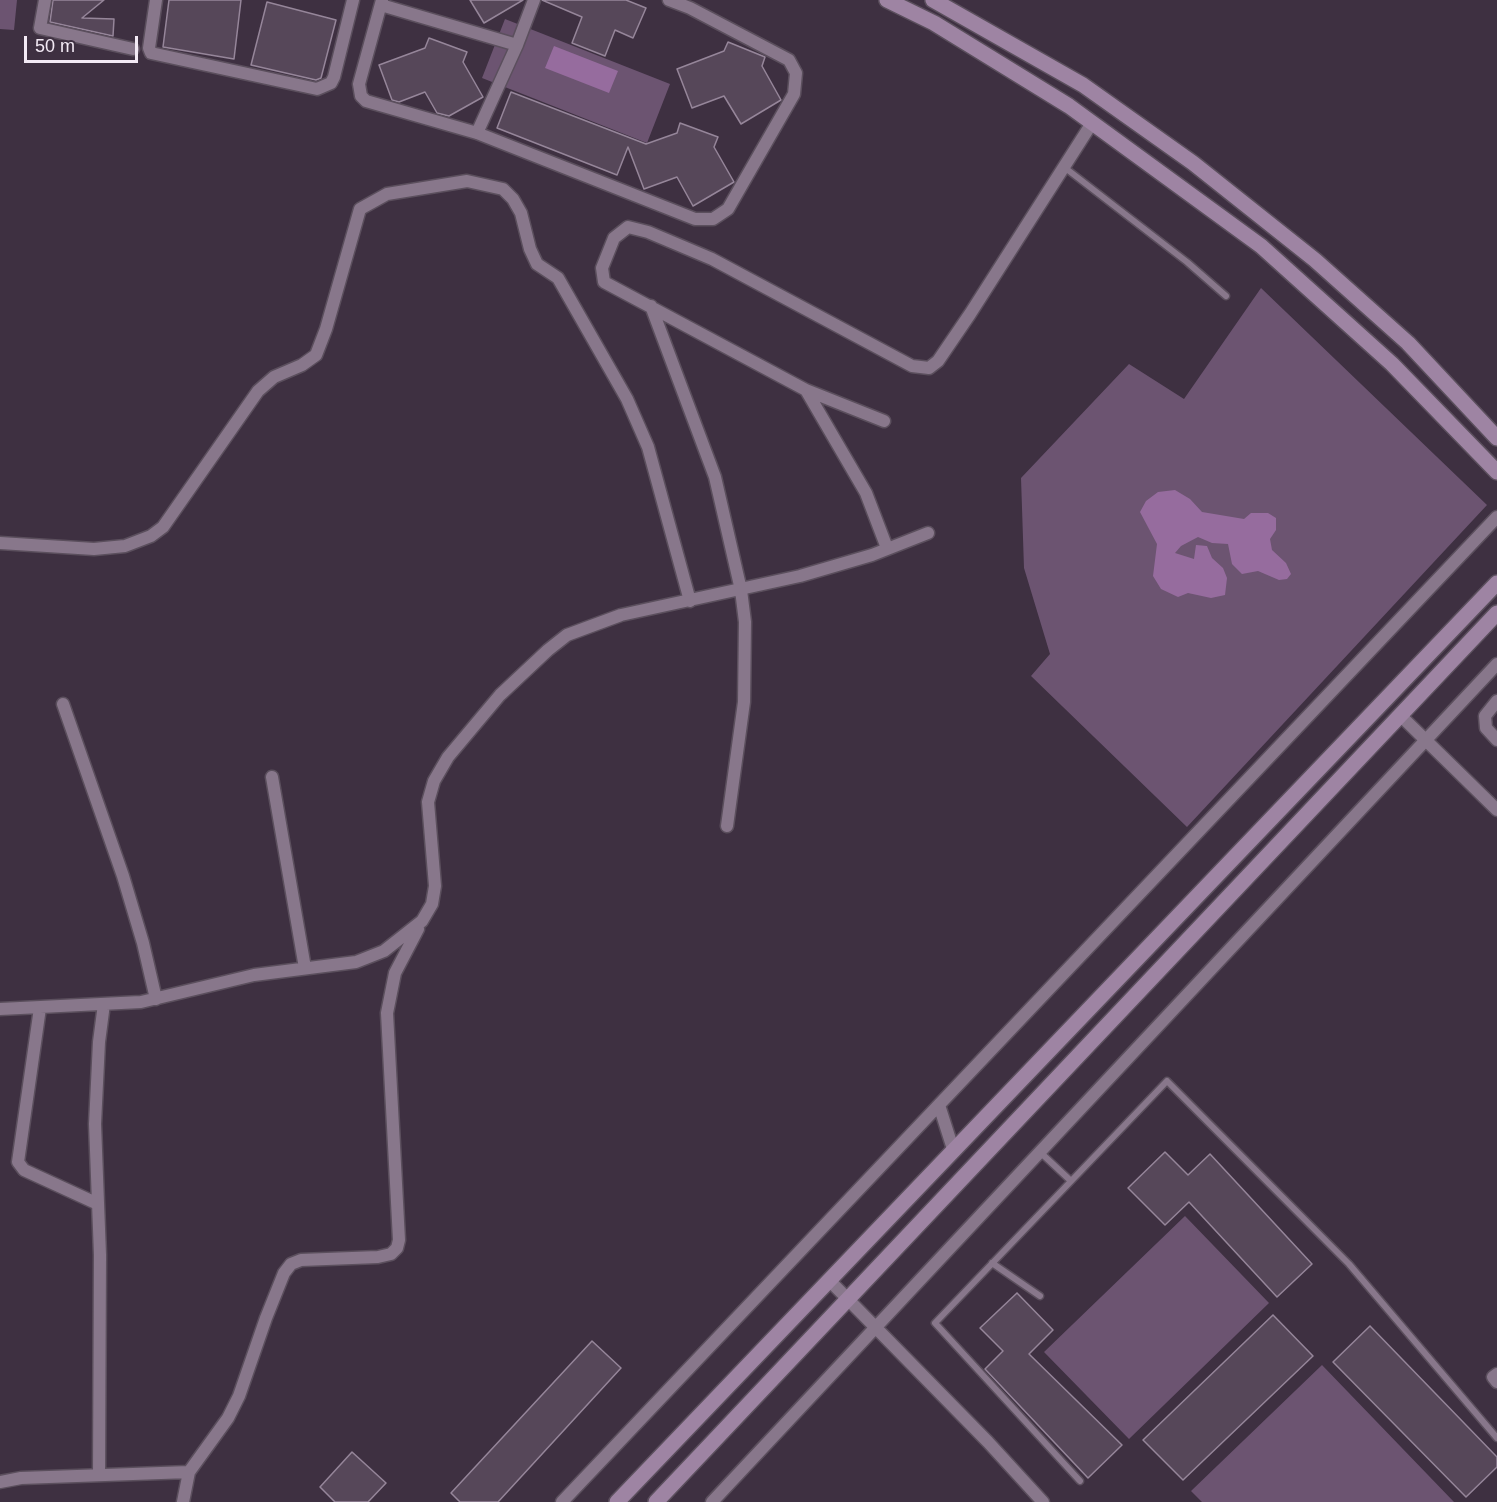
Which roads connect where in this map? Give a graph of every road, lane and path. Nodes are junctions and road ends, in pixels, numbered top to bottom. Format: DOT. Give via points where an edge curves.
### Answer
graph roads {
  1 [pos="45,0"];
  2 [pos="156,0"];
  3 [pos="353,0"];
  4 [pos="534,0"];
  5 [pos="669,0"];
  6 [pos="887,0"];
  7 [pos="933,0"];
  8 [pos="381,2"];
  9 [pos="517,45"];
  10 [pos="133,49"];
  11 [pos="1092,123"];
  12 [pos="477,133"];
  13 [pos="1064,167"];
  14 [pos="1226,296"];
  15 [pos="651,306"];
  16 [pos="806,390"];
  17 [pos="884,421"];
  18 [pos="1497,438"];
  19 [pos="1497,472"];
  20 [pos="1497,517"];
  21 [pos="928,532"];
  22 [pos="0,543"];
  23 [pos="887,549"];
  24 [pos="1497,583"];
  25 [pos="741,590"];
  26 [pos="690,602"];
  27 [pos="1497,613"];
  28 [pos="1497,664"];
  29 [pos="1497,701"];
  30 [pos="63,704"];
  31 [pos="1401,716"];
  32 [pos="1426,739"];
  33 [pos="1497,740"];
  34 [pos="272,777"];
  35 [pos="1497,810"];
  36 [pos="727,826"];
  37 [pos="422,921"];
  38 [pos="305,969"];
  39 [pos="156,999"];
  40 [pos="104,1004"];
  41 [pos="40,1008"];
  42 [pos="0,1009"];
  43 [pos="942,1114"];
  44 [pos="953,1149"];
  45 [pos="1041,1153"];
  46 [pos="1071,1181"];
  47 [pos="98,1204"];
  48 [pos="992,1263"];
  49 [pos="829,1281"];
  50 [pos="1040,1296"];
  51 [pos="848,1299"];
  52 [pos="877,1328"];
  53 [pos="1497,1374"];
  54 [pos="1497,1382"];
  55 [pos="1497,1438"];
  56 [pos="189,1472"];
  57 [pos="99,1475"];
  58 [pos="1080,1481"];
  59 [pos="0,1482"];
  60 [pos="717,1500"];
  61 [pos="183,1502"];
  62 [pos="562,1502"];
  63 [pos="617,1502"];
  64 [pos="656,1502"];
  65 [pos="1043,1502"];
  1 -- 10 [label="street" via="40,28"];
  2 -- 3 [label="street" via="151,53 317,89 331,83 334,77"];
  4 -- 9 [label="street"];
  5 -- 12 [label="street" via="789,60 796,73 794,94 728,209 719,216 695,219"];
  6 -- 11 [label="street" via="934,23"];
  7 -- 18 [label="street" via="1083,85 1193,163 1315,260 1408,343"];
  8 -- 9 [label="street"];
  8 -- 12 [label="street" via="359,84 361,96 366,101"];
  9 -- 12 [label="street"];
  11 -- 13 [label="street"];
  11 -- 19 [label="street" via="1261,246 1392,364"];
  13 -- 14 [label="lane"];
  13 -- 15 [label="street" via="970,314 938,361 928,368 912,366 712,259 628,227 614,238 602,268 604,282"];
  15 -- 16 [label="street"];
  15 -- 25 [label="street" via="715,477"];
  16 -- 17 [label="street"];
  16 -- 23 [label="street" via="866,493"];
  20 -- 43 [label="street"];
  21 -- 23 [label="street"];
  22 -- 26 [label="street" via="94,549 125,546 163,527 258,391 274,376 316,355 360,209 387,194 467,181 503,189 513,199 537,264 558,278 627,399 648,447"];
  23 -- 25 [label="street"];
  24 -- 44 [label="street"];
  25 -- 26 [label="street"];
  25 -- 36 [label="street" via="745,622 744,702"];
  26 -- 37 [label="street" via="621,615 567,636 500,695 455,748 434,781 428,802 435,886 432,904"];
  27 -- 31 [label="street"];
  28 -- 32 [label="street"];
  29 -- 33 [label="street" via="1485,716 1485,728"];
  30 -- 39 [label="street" via="123,876"];
  31 -- 32 [label="street"];
  31 -- 51 [label="street"];
  32 -- 35 [label="street"];
  32 -- 45 [label="street"];
  34 -- 38 [label="street"];
  37 -- 38 [label="street" via="384,951 356,962"];
  37 -- 56 [label="street" via="395,973 387,1013 397,1248 378,1257 301,1260 291,1264 280,1282 239,1396"];
  38 -- 39 [label="street" via="254,975"];
  39 -- 40 [label="street"];
  40 -- 41 [label="street"];
  40 -- 47 [label="street" via="95,1124"];
  41 -- 42 [label="street"];
  41 -- 47 [label="street" via="18,1162 24,1170"];
  43 -- 44 [label="street"];
  43 -- 62 [label="street"];
  44 -- 49 [label="street"];
  45 -- 46 [label="lane"];
  45 -- 52 [label="street"];
  46 -- 48 [label="lane"];
  46 -- 55 [label="lane" via="1167,1081 1349,1264"];
  47 -- 57 [label="street"];
  48 -- 50 [label="lane"];
  48 -- 58 [label="lane" via="935,1323"];
  49 -- 51 [label="street"];
  49 -- 63 [label="street"];
  51 -- 52 [label="street"];
  51 -- 64 [label="street"];
  52 -- 60 [label="street"];
  52 -- 65 [label="street"];
  53 -- 54 [label="street" via="1493,1377"];
  56 -- 57 [label="street"];
  56 -- 61 [label="street"];
  57 -- 59 [label="street"];
}
